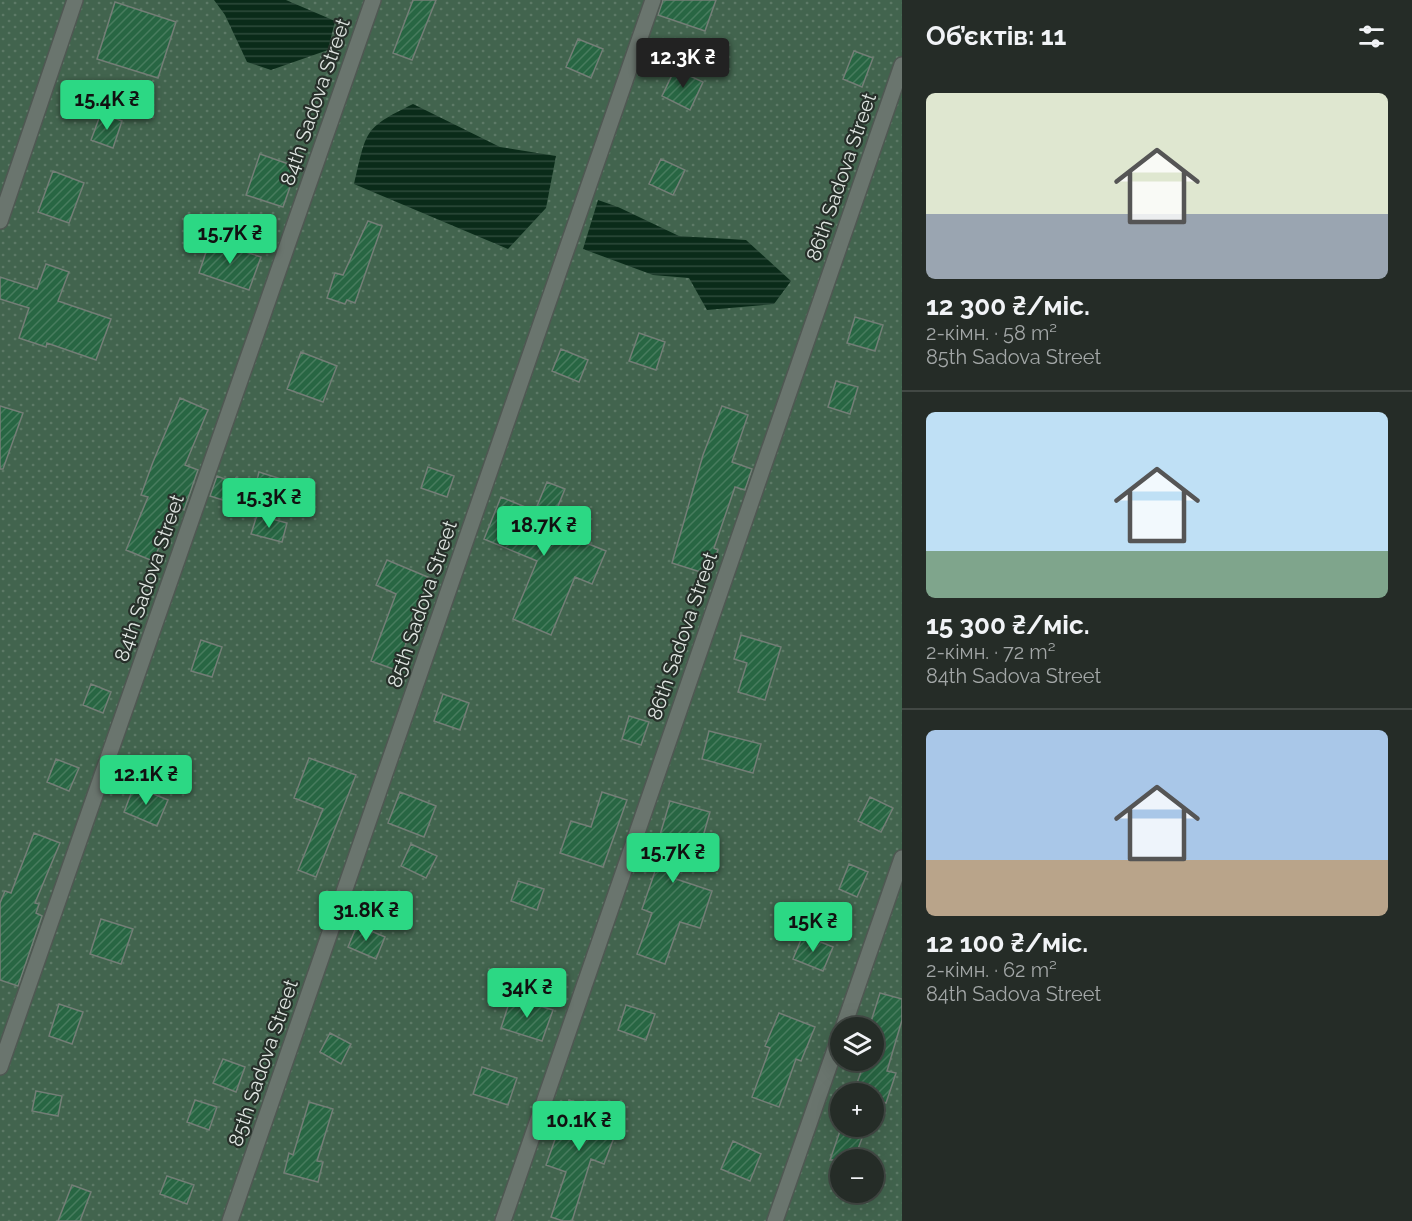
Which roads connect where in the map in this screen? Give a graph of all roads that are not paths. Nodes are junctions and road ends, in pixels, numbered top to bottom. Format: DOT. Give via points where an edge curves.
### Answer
graph roads {
  1 [pos="75,0"];
  2 [pos="373,0"];
  3 [pos="653,0"];
  4 [pos="902,65"];
  5 [pos="0,221"];
  6 [pos="902,858"];
  7 [pos="847,1017"];
  8 [pos="830,1064"];
  9 [pos="0,1067"];
  10 [pos="230,1221"];
  11 [pos="503,1221"];
  12 [pos="775,1221"];
  1 -- 5 [label="street"];
  2 -- 9 [label="street, 84th Sadova Street"];
  3 -- 10 [label="street, 85th Sadova Street"];
  4 -- 11 [label="street, 86th Sadova Street"];
  6 -- 7 [label="street"];
  8 -- 12 [label="street"];
}
